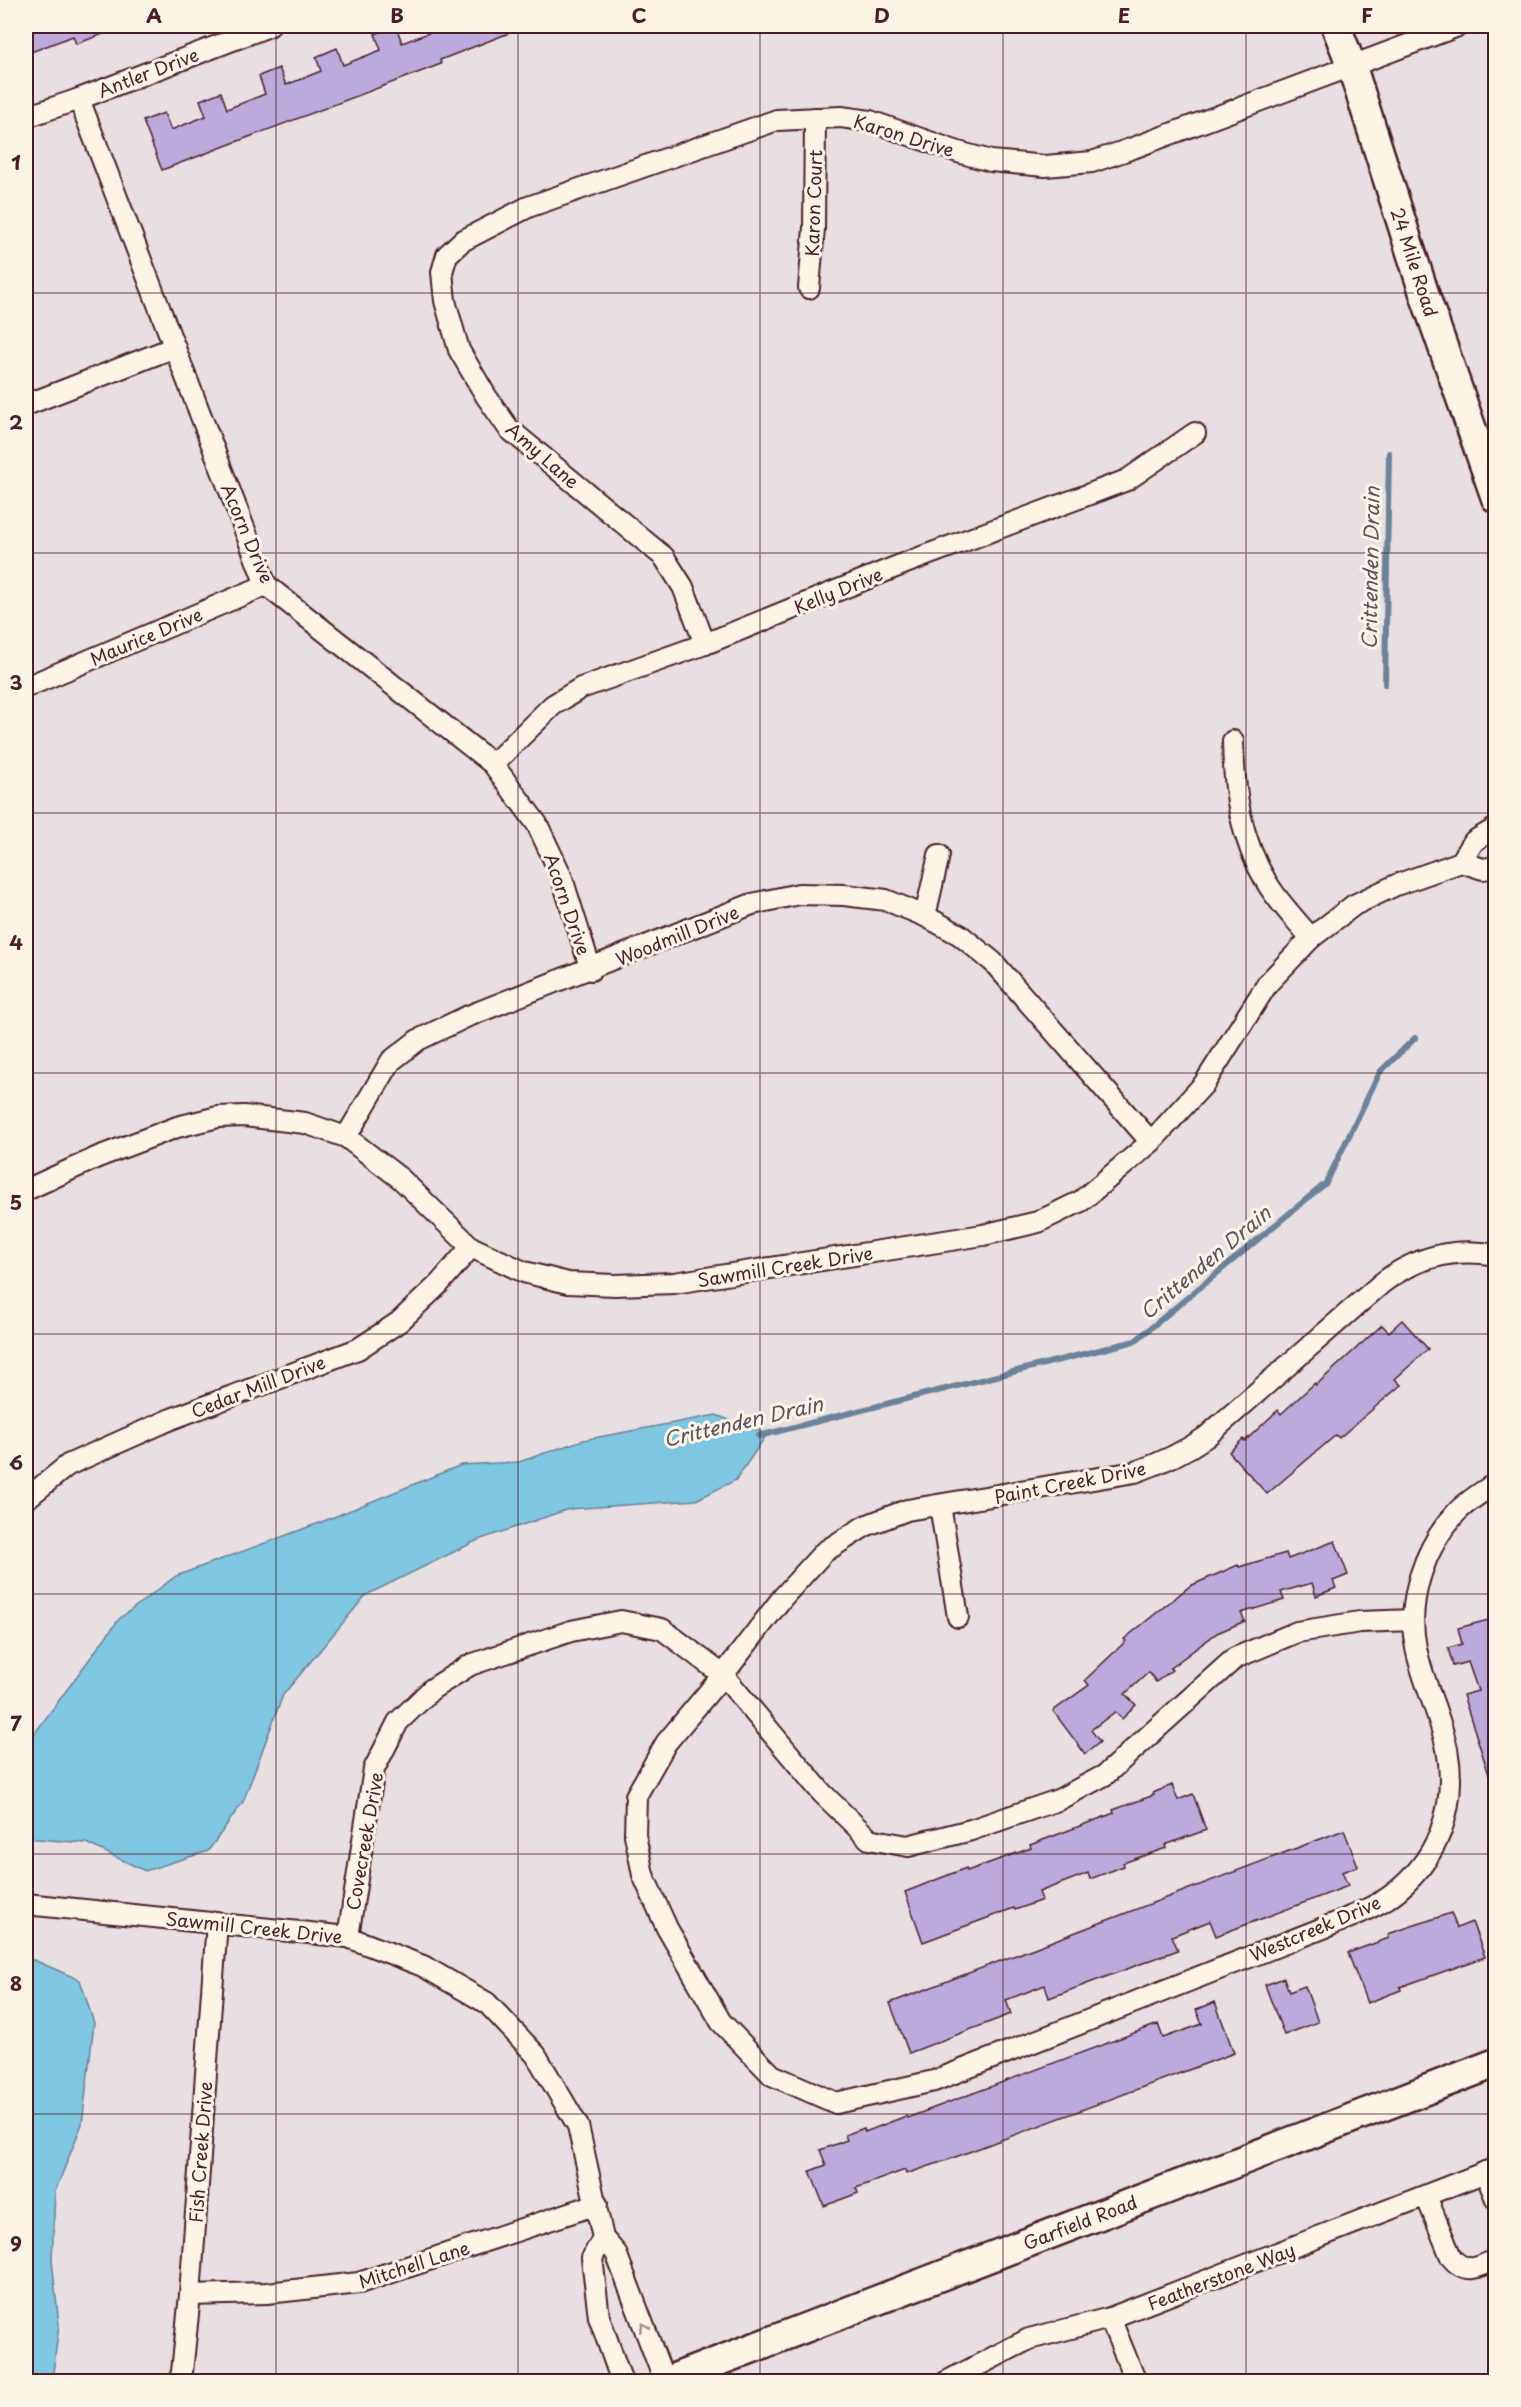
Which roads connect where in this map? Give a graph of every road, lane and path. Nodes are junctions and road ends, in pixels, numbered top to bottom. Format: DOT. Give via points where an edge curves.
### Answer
graph roads {
  1 [pos="269,26"];
  2 [pos="1336,26"];
  3 [pos="1458,26"];
  4 [pos="1352,67"];
  5 [pos="79,99"];
  6 [pos="26,117"];
  7 [pos="815,118"];
  8 [pos="462,241"];
  9 [pos="809,288"];
  10 [pos="175,347"];
  11 [pos="26,405"];
  12 [pos="1195,433"];
  13 [pos="1496,498"];
  14 [pos="266,585"];
  15 [pos="705,644"];
  16 [pos="26,687"];
  17 [pos="1233,741"];
  18 [pos="493,764"];
  19 [pos="1496,828"];
  20 [pos="939,855"];
  21 [pos="1461,862"];
  22 [pos="1496,867"];
  23 [pos="925,916"];
  24 [pos="1311,938"];
  25 [pos="591,970"];
  26 [pos="346,1137"];
  27 [pos="1151,1142"];
  28 [pos="26,1190"];
  29 [pos="471,1247"];
  30 [pos="1496,1255"];
  31 [pos="1496,1483"];
  32 [pos="26,1499"];
  33 [pos="940,1505"];
  34 [pos="958,1617"];
  35 [pos="1413,1620"];
  36 [pos="723,1675"];
  37 [pos="26,1904"];
  38 [pos="217,1922"];
  39 [pos="348,1937"];
  40 [pos="1496,2063"];
  41 [pos="1490,2170"];
  42 [pos="1426,2196"];
  43 [pos="1496,2199"];
  44 [pos="597,2204"];
  45 [pos="603,2238"];
  46 [pos="1496,2259"];
  47 [pos="190,2295"];
  48 [pos="1110,2318"];
  49 [pos="179,2382"];
  50 [pos="622,2382"];
  51 [pos="665,2382"];
  52 [pos="946,2382"];
  53 [pos="1136,2382"];
  1 -- 5 [label="street, Antler Drive"];
  2 -- 4 [label="street, 24 Mile Road"];
  3 -- 4 [label="street, Karon Drive"];
  4 -- 7 [label="street, Karon Drive" via="1092,162 1045,166 991,161 870,121"];
  4 -- 13 [label="street, 24 Mile Road" via="1425,296"];
  5 -- 6 [label="street, Antler Drive"];
  5 -- 10 [label="street, Acorn Drive"];
  7 -- 8 [label="street, Karon Drive" via="777,120 754,128 528,207"];
  7 -- 9 [label="street, Karon Court"];
  8 -- 15 [label="street, Amy Lane" via="447,255 442,272 445,301 459,350 486,396 509,429 664,557 683,587"];
  10 -- 11 [label="street"];
  10 -- 14 [label="street, Acorn Drive"];
  12 -- 15 [label="street, Kelly Drive" via="1127,480"];
  14 -- 16 [label="street, Maurice Drive"];
  14 -- 18 [label="street, Acorn Drive"];
  15 -- 18 [label="street, Kelly Drive" via="581,688 553,705"];
  17 -- 24 [label="street" via="1233,785 1254,860 1268,886"];
  18 -- 25 [label="street, Acorn Drive" via="537,824 561,874"];
  19 -- 21 [label="street" via="1474,842"];
  20 -- 23 [label="street"];
  21 -- 22 [label="street"];
  21 -- 24 [label="street, Sawmill Creek Drive" via="1354,905"];
  23 -- 25 [label="street, Woodmill Drive" via="886,900 799,894 752,904"];
  23 -- 27 [label="street, Woodmill Drive" via="960,935 993,962"];
  24 -- 27 [label="street, Sawmill Creek Drive" via="1268,983 1204,1084"];
  25 -- 26 [label="street, Woodmill Drive" via="466,1017 418,1040 391,1061"];
  26 -- 28 [label="street, Sawmill Creek Drive" via="277,1118 218,1117 177,1127 98,1157"];
  26 -- 29 [label="street, Sawmill Creek Drive" via="401,1179"];
  27 -- 29 [label="street, Sawmill Creek Drive" via="1081,1201 1038,1222 983,1235 718,1277 674,1283 568,1283 524,1272"];
  29 -- 32 [label="street, Cedar Mill Drive" via="440,1284 399,1322 358,1349 171,1419 68,1465"];
  30 -- 33 [label="street, Paint Creek Drive" via="1439,1255 1398,1272 1206,1437 1160,1464 1135,1472"];
  31 -- 35 [label="street" via="1457,1512 1437,1539 1418,1585"];
  33 -- 34 [label="street"];
  33 -- 36 [label="street, Paint Creek Drive" via="886,1516 824,1552 783,1597"];
  35 -- 36 [label="street" via="1360,1622 1297,1632 1235,1658 1105,1775 1058,1800 971,1830 908,1846 869,1839 822,1793"];
  35 -- 36 [label="street, Westcreek Drive" via="1416,1647 1446,1748 1447,1816 1430,1856 1390,1896 1372,1908 934,2081 836,2103 772,2075 721,2022 667,1929 643,1875 635,1835 636,1796 666,1743"];
  36 -- 39 [label="street, Covecreek Drive" via="662,1629 621,1621 571,1631 470,1665 432,1689 398,1722 374,1769"];
  37 -- 38 [label="street, Sawmill Creek Drive"];
  38 -- 39 [label="street, Sawmill Creek Drive"];
  38 -- 47 [label="street, Fish Creek Drive"];
  39 -- 44 [label="street, Sawmill Creek Drive" via="423,1966 487,2003 536,2055 578,2126"];
  40 -- 51 [label="street, Garfield Road"];
  41 -- 42 [label="street, Featherstone Way"];
  41 -- 43 [label="street"];
  42 -- 46 [label="street" via="1458,2265 1478,2268"];
  42 -- 48 [label="street, Featherstone Way"];
  44 -- 45 [label="street, Sawmill Creek Drive"];
  44 -- 47 [label="street, Mitchell Lane" via="359,2283 267,2293"];
  45 -- 50 [label="street" via="592,2258 599,2316"];
  51 -- 45 [label="street, Sawmill Creek Drive, one-way" via="616,2253"];
  47 -- 49 [label="street, Fish Creek Drive"];
  48 -- 52 [label="street, Featherstone Way" via="1029,2339"];
  48 -- 53 [label="street"];
}
